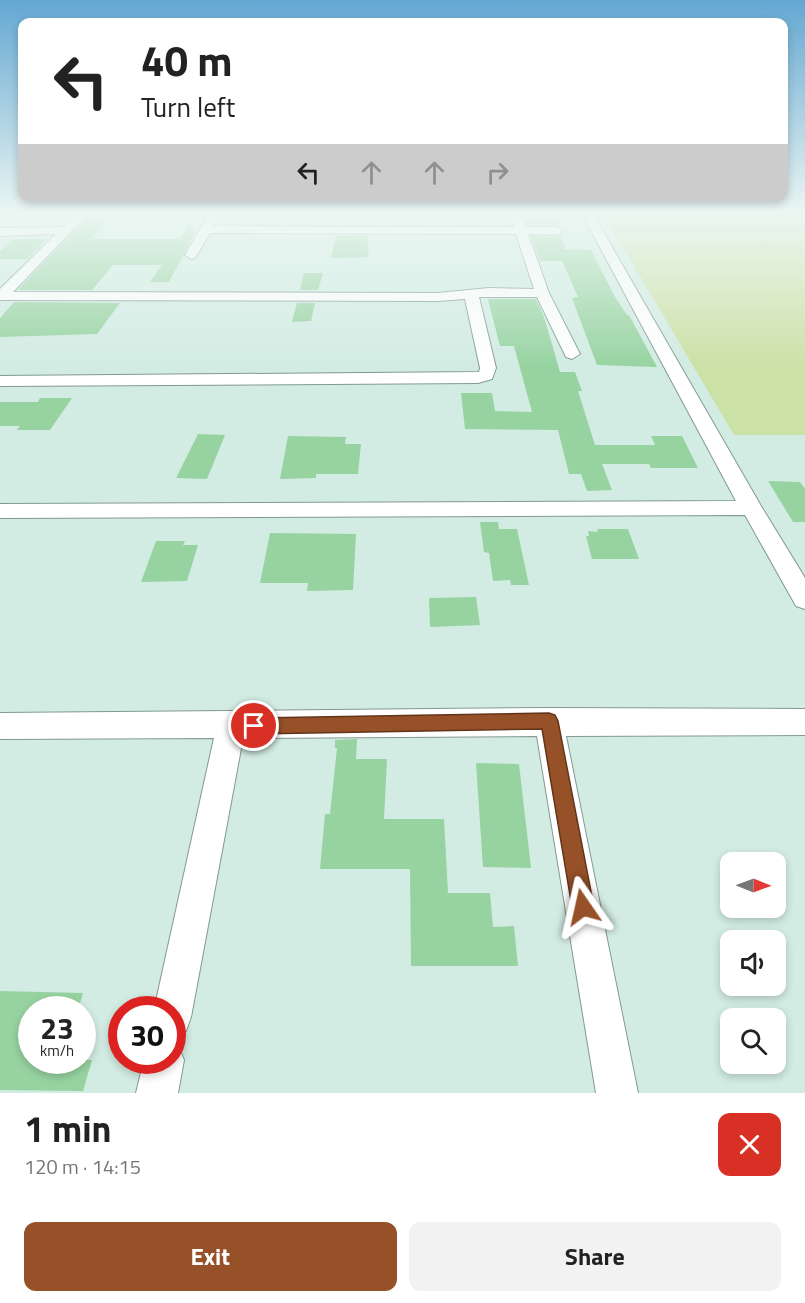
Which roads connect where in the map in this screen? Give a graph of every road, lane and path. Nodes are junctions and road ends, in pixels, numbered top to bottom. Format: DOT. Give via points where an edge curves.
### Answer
graph roads {
  1 [pos="31,265"];
  2 [pos="533,265"];
  3 [pos="615,265"];
  4 [pos="542,293"];
  5 [pos="471,294"];
  6 [pos="0,296"];
  7 [pos="572,354"];
  8 [pos="0,381"];
  9 [pos="751,508"];
  10 [pos="0,511"];
  11 [pos="805,599"];
  12 [pos="549,721"];
  13 [pos="805,722"];
  14 [pos="0,726"];
  15 [pos="231,726"];
  16 [pos="176,996"];
  17 [pos="161,1074"];
  18 [pos="157,1093"];
  19 [pos="617,1093"];
  1 -- 6 [label="street"];
  2 -- 4 [label="street"];
  3 -- 9 [label="street"];
  4 -- 5 [label="street"];
  4 -- 7 [label="street"];
  5 -- 6 [label="street"];
  5 -- 8 [label="street" via="488,368 486,375 478,378"];
  9 -- 10 [label="street"];
  9 -- 11 [label="street"];
  12 -- 13 [label="street"];
  12 -- 15 [label="street"];
  12 -- 19 [label="street"];
  14 -- 15 [label="street"];
  15 -- 16 [label="street"];
  17 -- 18 [label="street"];
}
